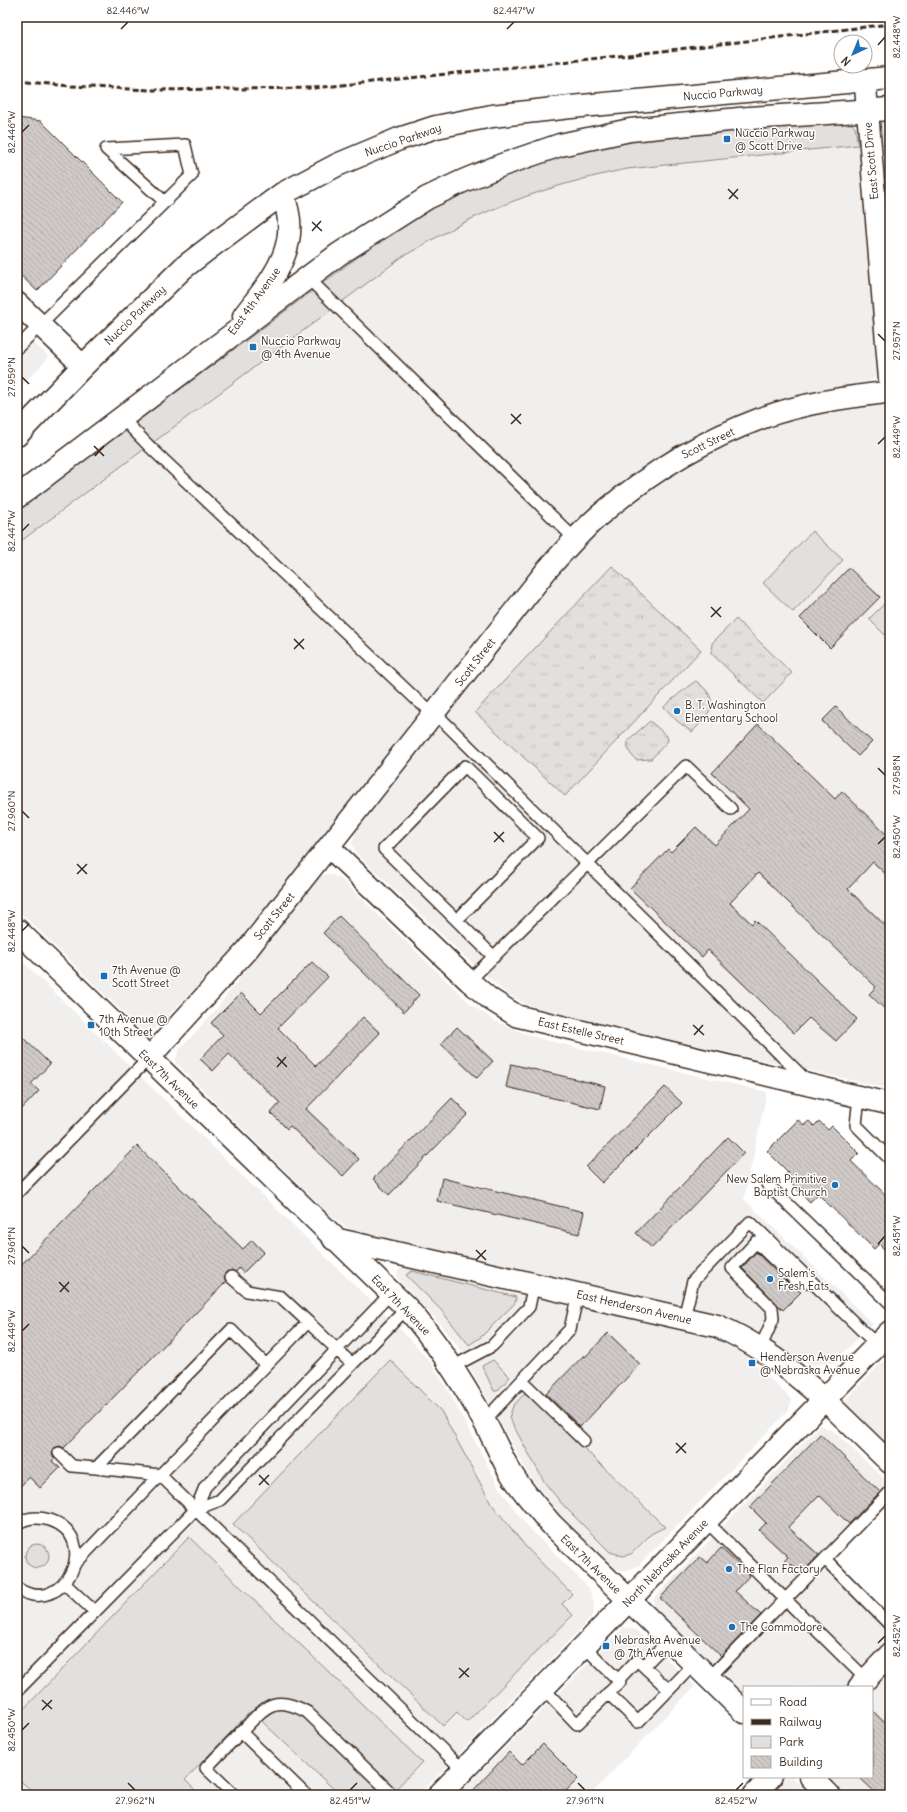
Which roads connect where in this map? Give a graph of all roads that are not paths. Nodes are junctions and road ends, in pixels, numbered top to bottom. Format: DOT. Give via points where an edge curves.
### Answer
graph roads {
  1 [pos="890,78"];
  2 [pos="865,80"];
  3 [pos="890,109"];
  4 [pos="867,111"];
  5 [pos="282,194"];
  6 [pos="165,202"];
  7 [pos="308,278"];
  8 [pos="17,303"];
  9 [pos="40,325"];
  10 [pos="228,338"];
  11 [pos="17,348"];
  12 [pos="83,366"];
  13 [pos="890,385"];
  14 [pos="890,392"];
  15 [pos="122,418"];
  16 [pos="17,435"];
  17 [pos="17,497"];
  18 [pos="576,539"];
  19 [pos="435,714"];
  20 [pos="731,809"];
  21 [pos="329,847"];
  22 [pos="587,864"];
  23 [pos="457,920"];
  24 [pos="17,930"];
  25 [pos="494,957"];
  26 [pos="470,981"];
  27 [pos="148,1059"];
  28 [pos="812,1086"];
  29 [pos="859,1097"];
  30 [pos="890,1104"];
  31 [pos="890,1159"];
  32 [pos="767,1184"];
  33 [pos="17,1193"];
  34 [pos="334,1239"];
  35 [pos="231,1276"];
  36 [pos="812,1282"];
  37 [pos="534,1283"];
  38 [pos="391,1293"];
  39 [pos="578,1294"];
  40 [pos="890,1303"];
  41 [pos="406,1308"];
  42 [pos="684,1318"];
  43 [pos="308,1322"];
  44 [pos="884,1338"];
  45 [pos="760,1348"];
  46 [pos="336,1349"];
  47 [pos="352,1364"];
  48 [pos="266,1365"];
  49 [pos="452,1367"];
  50 [pos="522,1381"];
  51 [pos="824,1399"];
  52 [pos="484,1421"];
  53 [pos="584,1440"];
  54 [pos="60,1453"];
  55 [pos="890,1464"];
  56 [pos="96,1468"];
  57 [pos="160,1475"];
  58 [pos="890,1492"];
  59 [pos="196,1509"];
  60 [pos="706,1521"];
  61 [pos="17,1524"];
  62 [pos="825,1559"];
  63 [pos="75,1564"];
  64 [pos="64,1583"];
  65 [pos="17,1588"];
  66 [pos="786,1599"];
  67 [pos="629,1600"];
  68 [pos="95,1612"];
  69 [pos="890,1625"];
  70 [pos="669,1640"];
  71 [pos="584,1646"];
  72 [pos="890,1654"];
  73 [pos="644,1666"];
  74 [pos="702,1671"];
  75 [pos="618,1680"];
  76 [pos="862,1683"];
  77 [pos="543,1688"];
  78 [pos="668,1690"];
  79 [pos="17,1691"];
  80 [pos="608,1693"];
  81 [pos="743,1711"];
  82 [pos="241,1732"];
  83 [pos="463,1770"];
  84 [pos="770,1778"];
  85 [pos="812,1778"];
  86 [pos="234,1795"];
  87 [pos="306,1795"];
  88 [pos="393,1795"];
  89 [pos="439,1795"];
  90 [pos="754,1795"];
  91 [pos="830,1795"];
  1 -- 2 [label="main road, Nuccio Parkway"];
  2 -- 4 [label="street, East Scott Drive"];
  2 -- 5 [label="main road, Nuccio Parkway" via="571,107 465,121 399,139 337,165"];
  3 -- 4 [label="main road"];
  4 -- 7 [label="main road" via="749,118 638,130 560,145 502,165 427,198 339,254"];
  4 -- 13 [label="street, East Scott Drive"];
  5 -- 10 [label="main road, East 4th Avenue" via="288,206 290,225 287,251 274,276"];
  5 -- 12 [label="main road, Nuccio Parkway" via="184,268"];
  6 -- 6 [label="lane" via="192,175 185,145 106,149"];
  6 -- 9 [label="lane"];
  7 -- 10 [label="main road"];
  7 -- 18 [label="lane"];
  8 -- 9 [label="street"];
  9 -- 11 [label="lane"];
  9 -- 12 [label="street"];
  10 -- 15 [label="main road"];
  12 -- 16 [label="main road, Nuccio Parkway"];
  14 -- 18 [label="street, Scott Street" via="842,398 802,407 762,418 710,441 672,461 634,487"];
  15 -- 17 [label="main road"];
  15 -- 19 [label="lane" via="419,702"];
  18 -- 19 [label="street, Scott Street" via="546,571"];
  19 -- 21 [label="street, Scott Street"];
  19 -- 22 [label="lane"];
  20 -- 22 [label="lane" via="686,766"];
  21 -- 26 [label="street, East Estelle Street"];
  21 -- 27 [label="street, Scott Street" via="247,950"];
  22 -- 25 [label="lane"];
  22 -- 28 [label="lane"];
  23 -- 23 [label="lane" via="384,849 465,766 538,838"];
  23 -- 25 [label="lane"];
  24 -- 27 [label="main road, East 7th Avenue"];
  25 -- 26 [label="lane"];
  26 -- 28 [label="street, East Estelle Street" via="490,999 518,1016"];
  27 -- 33 [label="lane"];
  27 -- 34 [label="main road, East 7th Avenue"];
  28 -- 29 [label="street, East Estelle Street"];
  29 -- 30 [label="street, East Estelle Street"];
  29 -- 31 [label="lane" via="856,1125"];
  32 -- 40 [label="lane"];
  34 -- 37 [label="main road, East Henderson Avenue"];
  34 -- 38 [label="main road, East 7th Avenue"];
  35 -- 43 [label="lane" via="247,1291 281,1297"];
  36 -- 42 [label="lane" via="750,1222 693,1281"];
  36 -- 44 [label="lane"];
  36 -- 45 [label="lane" via="797,1282 756,1242 732,1268 772,1308 773,1319"];
  37 -- 39 [label="main road, East Henderson Avenue"];
  37 -- 49 [label="lane" via="529,1307 492,1346"];
  38 -- 41 [label="main road, East 7th Avenue"];
  38 -- 46 [label="lane"];
  39 -- 42 [label="main road, East Henderson Avenue"];
  39 -- 50 [label="lane" via="570,1329"];
  41 -- 47 [label="lane"];
  41 -- 49 [label="main road, East 7th Avenue" via="428,1332"];
  42 -- 45 [label="main road, East Henderson Avenue" via="717,1326"];
  43 -- 46 [label="lane"];
  43 -- 48 [label="lane"];
  44 -- 51 [label="main road, North Nebraska Avenue"];
  45 -- 51 [label="main road, East Henderson Avenue" via="796,1374"];
  46 -- 47 [label="lane"];
  46 -- 59 [label="lane" via="205,1487"];
  47 -- 59 [label="lane" via="220,1500"];
  48 -- 56 [label="lane" via="232,1330"];
  48 -- 57 [label="lane"];
  49 -- 52 [label="main road, East 7th Avenue"];
  50 -- 52 [label="lane"];
  50 -- 53 [label="lane"];
  51 -- 55 [label="street, East Henderson Avenue"];
  51 -- 60 [label="main road, North Nebraska Avenue"];
  52 -- 67 [label="main road, East 7th Avenue" via="509,1470 529,1499 552,1526"];
  54 -- 56 [label="lane" via="72,1466"];
  56 -- 57 [label="lane"];
  57 -- 59 [label="lane"];
  57 -- 63 [label="lane"];
  58 -- 62 [label="lane"];
  59 -- 68 [label="lane"];
  59 -- 83 [label="lane"];
  60 -- 66 [label="lane"];
  60 -- 67 [label="main road, North Nebraska Avenue"];
  61 -- 63 [label="lane" via="32,1518 56,1522 73,1541"];
  62 -- 66 [label="lane"];
  62 -- 69 [label="lane"];
  63 -- 64 [label="lane"];
  64 -- 65 [label="lane" via="60,1588 48,1593 35,1595"];
  64 -- 68 [label="lane"];
  66 -- 74 [label="lane"];
  66 -- 76 [label="lane"];
  67 -- 70 [label="main road, East 7th Avenue"];
  67 -- 71 [label="main road, North Nebraska Avenue"];
  68 -- 79 [label="lane"];
  70 -- 73 [label="lane"];
  70 -- 74 [label="main road, East 7th Avenue"];
  71 -- 75 [label="lane"];
  71 -- 77 [label="main road, North Nebraska Avenue"];
  72 -- 76 [label="street"];
  73 -- 75 [label="lane" via="637,1660"];
  73 -- 78 [label="lane"];
  74 -- 78 [label="lane"];
  74 -- 81 [label="main road, East 7th Avenue"];
  75 -- 80 [label="lane" via="620,1682"];
  77 -- 80 [label="lane" via="577,1724"];
  77 -- 83 [label="main road, North Nebraska Avenue"];
  78 -- 80 [label="lane" via="638,1722"];
  82 -- 86 [label="lane" via="206,1768"];
  82 -- 87 [label="lane"];
  82 -- 88 [label="lane" via="267,1707 279,1703 292,1704 307,1712"];
  83 -- 89 [label="main road, North Nebraska Avenue"];
  84 -- 90 [label="street"];
  85 -- 91 [label="main road"];
}
